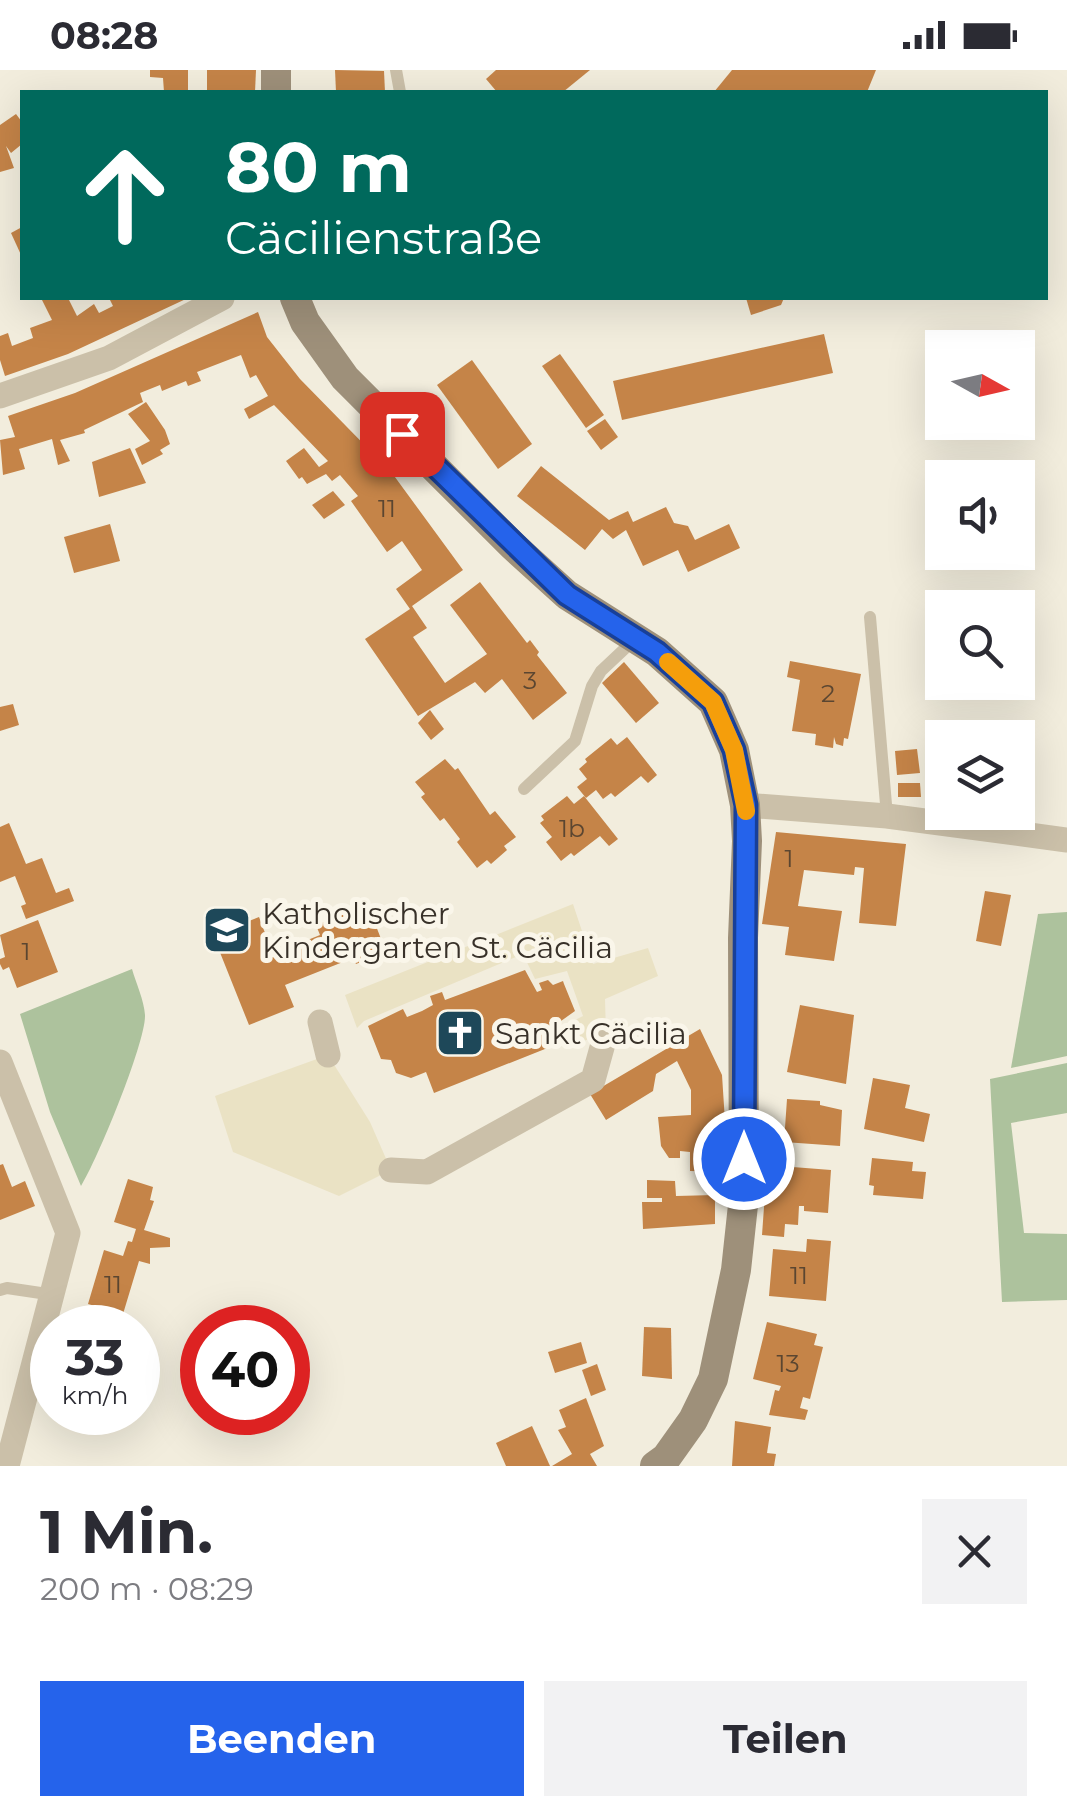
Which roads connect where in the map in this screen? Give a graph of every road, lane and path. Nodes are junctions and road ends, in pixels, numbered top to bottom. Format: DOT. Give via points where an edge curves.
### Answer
graph roads {
  1 [pos="218,300"];
  2 [pos="295,300"];
  3 [pos="0,396"];
  4 [pos="870,616"];
  5 [pos="636,638"];
  6 [pos="524,789"];
  7 [pos="746,805"];
  8 [pos="887,816"];
  9 [pos="1067,840"];
  10 [pos="318,1014"];
  11 [pos="606,1033"];
  12 [pos="328,1055"];
  13 [pos="0,1062"];
  14 [pos="10,1118"];
  15 [pos="391,1170"];
  16 [pos="0,1290"];
  17 [pos="54,1295"];
  18 [pos="666,1463"];
  19 [pos="7,1466"];
  1 -- 3 [label="street" via="109,358"];
  2 -- 5 [label="street" via="346,378 486,518 567,595"];
  4 -- 8 [label="lane"];
  5 -- 6 [label="lane" via="592,686 575,741"];
  5 -- 7 [label="street" via="713,702 734,750"];
  7 -- 8 [label="street"];
  7 -- 18 [label="street" via="744,1196 736,1270 713,1379"];
  8 -- 9 [label="street"];
  10 -- 12 [label="street"];
  11 -- 15 [label="street" via="593,1080 426,1172"];
  13 -- 14 [label="street"];
  14 -- 17 [label="street" via="68,1233"];
  16 -- 17 [label="lane"];
  17 -- 19 [label="street"];
}
